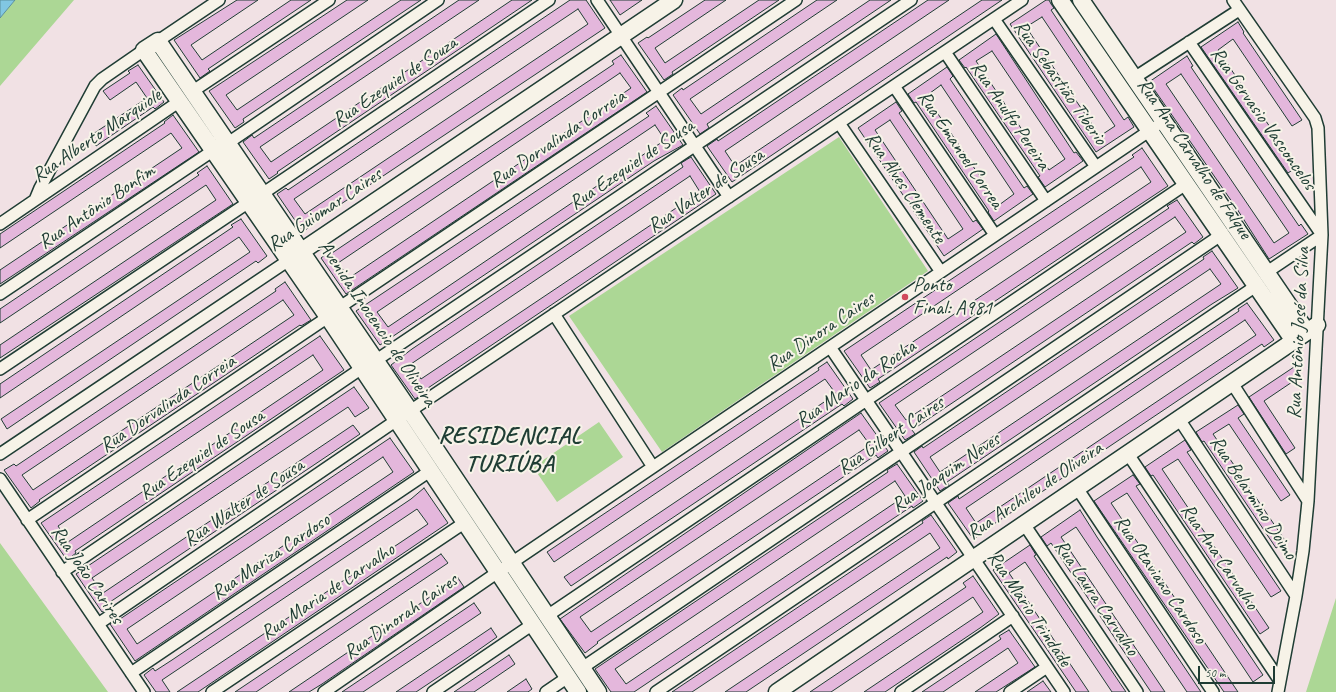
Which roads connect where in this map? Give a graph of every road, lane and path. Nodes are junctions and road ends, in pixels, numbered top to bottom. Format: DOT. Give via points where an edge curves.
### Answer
graph roads {
  1 [pos="219,0"];
  2 [pos="329,0"];
  3 [pos="438,0"];
  4 [pos="549,0"];
  5 [pos="597,0"];
  6 [pos="674,0"];
  7 [pos="796,0"];
  8 [pos="911,0"];
  9 [pos="1022,0"];
  10 [pos="1060,0"];
  11 [pos="1082,0"];
  12 [pos="1233,0"];
  13 [pos="1239,10"];
  14 [pos="994,19"];
  15 [pos="621,36"];
  16 [pos="158,41"];
  17 [pos="1189,42"];
  18 [pos="144,50"];
  19 [pos="945,52"];
  20 [pos="1134,78"];
  21 [pos="894,86"];
  22 [pos="193,91"];
  23 [pos="659,92"];
  24 [pos="180,101"];
  25 [pos="1164,121"];
  26 [pos="839,123"];
  27 [pos="1150,131"];
  28 [pos="228,143"];
  29 [pos="694,144"];
  30 [pos="214,150"];
  31 [pos="1096,167"];
  32 [pos="1186,184"];
  33 [pos="729,197"];
  34 [pos="255,198"];
  35 [pos="35,200"];
  36 [pos="1046,201"];
  37 [pos="0,224"];
  38 [pos="996,235"];
  39 [pos="1221,235"];
  40 [pos="1322,235"];
  41 [pos="302,251"];
  42 [pos="289,260"];
  43 [pos="941,272"];
  44 [pos="1267,272"];
  45 [pos="1256,286"];
  46 [pos="0,294"];
  47 [pos="334,312"];
  48 [pos="554,314"];
  49 [pos="1312,329"];
  50 [pos="1294,341"];
  51 [pos="830,347"];
  52 [pos="368,364"];
  53 [pos="0,369"];
  54 [pos="1232,383"];
  55 [pos="865,399"];
  56 [pos="410,411"];
  57 [pos="1179,419"];
  58 [pos="397,420"];
  59 [pos="901,452"];
  60 [pos="0,454"];
  61 [pos="1128,454"];
  62 [pos="654,467"];
  63 [pos="430,471"];
  64 [pos="0,479"];
  65 [pos="1076,488"];
  66 [pos="4,490"];
  67 [pos="1308,501"];
  68 [pos="936,502"];
  69 [pos="27,520"];
  70 [pos="464,523"];
  71 [pos="1024,524"];
  72 [pos="974,559"];
  73 [pos="512,563"];
  74 [pos="62,572"];
  75 [pos="498,572"];
  76 [pos="1296,596"];
  77 [pos="547,616"];
  78 [pos="1013,616"];
  79 [pos="98,624"];
  80 [pos="533,624"];
  81 [pos="1047,667"];
  82 [pos="582,668"];
  83 [pos="131,673"];
  84 [pos="568,677"];
  85 [pos="1280,681"];
  86 [pos="144,692"];
  87 [pos="212,692"];
  88 [pos="324,692"];
  89 [pos="433,692"];
  90 [pos="546,692"];
  91 [pos="578,692"];
  92 [pos="598,692"];
  93 [pos="656,692"];
  94 [pos="777,692"];
  95 [pos="901,692"];
  96 [pos="1010,692"];
  97 [pos="1064,692"];
  98 [pos="1137,692"];
  99 [pos="1213,692"];
  100 [pos="1278,692"];
  1 -- 16 [label="street"];
  2 -- 22 [label="street"];
  3 -- 28 [label="street"];
  4 -- 34 [label="street, Rua Ezequiel de Souza"];
  5 -- 15 [label="street"];
  6 -- 15 [label="street, Rua Guiomar Caires"];
  7 -- 23 [label="street, Rua Dorvalinda Correia"];
  8 -- 29 [label="street, Rua Ezequiel de Sousa"];
  9 -- 14 [label="street, Rua Valter de Sousa"];
  10 -- 27 [label="street, Rua Ana Carvalho de Falque"];
  11 -- 20 [label="street, Rua Ana Carvalho de Falque"];
  12 -- 13 [label="street, Rua Antônio José da Silva"];
  13 -- 17 [label="street"];
  13 -- 40 [label="street, Rua Antônio José da Silva" via="1317,123"];
  14 -- 19 [label="street, Rua Valter de Sousa"];
  14 -- 31 [label="street, Rua Sebastião Tiberio"];
  15 -- 23 [label="street"];
  15 -- 41 [label="street, Rua Guiomar Caires"];
  16 -- 18 [label="street"];
  16 -- 22 [label="street, Avenida Inocencio de Oliveira"];
  17 -- 20 [label="street"];
  17 -- 40 [label="street, Rua Gervasio Vasconcelos"];
  18 -- 24 [label="street, Avenida Inocencio de Oliveira"];
  18 -- 35 [label="street, Rua Alberto Marquiole" via="95,86"];
  19 -- 21 [label="street, Rua Valter de Sousa"];
  19 -- 36 [label="street, Rua Anulfo Pereira"];
  20 -- 25 [label="street, Rua Ana Carvalho de Falque"];
  21 -- 26 [label="street, Rua Valter de Sousa"];
  21 -- 38 [label="street, Rua Emanoel Correa"];
  22 -- 28 [label="street, Avenida Inocencio de Oliveira"];
  23 -- 29 [label="street"];
  23 -- 47 [label="street, Rua Dorvalinda Correia"];
  24 -- 30 [label="street, Avenida Inocencio de Oliveira"];
  24 -- 35 [label="street, Rua Alberto Marquiole"];
  25 -- 27 [label="street, Rua Dinora Caires"];
  25 -- 44 [label="street, Rua Ana Carvalho de Falque"];
  26 -- 33 [label="street, Rua Valter de Sousa"];
  26 -- 43 [label="street, Rua Alves Clemente"];
  27 -- 31 [label="street, Rua Dinora Caires"];
  27 -- 32 [label="street, Rua Ana Carvalho de Falque"];
  28 -- 34 [label="street, Avenida Inocencio de Oliveira"];
  29 -- 33 [label="street"];
  29 -- 52 [label="street, Rua Ezequiel de Sousa"];
  30 -- 34 [label="street, Avenida Inocencio de Oliveira"];
  30 -- 46 [label="street, Rua Antônio Bonfim"];
  31 -- 36 [label="street, Rua Dinora Caires"];
  32 -- 39 [label="street, Rua Ana Carvalho de Falque"];
  32 -- 55 [label="street, Rua Mario da Rocha"];
  33 -- 48 [label="street, Rua Valter de Sousa"];
  34 -- 41 [label="street, Avenida Inocencio de Oliveira"];
  34 -- 42 [label="street, Avenida Inocencio de Oliveira"];
  34 -- 53 [label="street"];
  35 -- 37 [label="street, Rua Alberto Marquiole"];
  36 -- 38 [label="street, Rua Dinora Caires"];
  38 -- 43 [label="street, Rua Dinora Caires"];
  39 -- 45 [label="street, Rua Ana Carvalho de Falque"];
  39 -- 59 [label="street, Rua Gilbert Caires"];
  40 -- 44 [label="street"];
  40 -- 49 [label="street, Rua Antônio José da Silva"];
  41 -- 42 [label="street, Rua Guiomar Caires"];
  41 -- 47 [label="street, Avenida Inocencio de Oliveira"];
  42 -- 47 [label="street, Avenida Inocencio de Oliveira"];
  42 -- 60 [label="street, Rua Guiomar Caires"];
  43 -- 51 [label="street, Rua Dinora Caires"];
  44 -- 49 [label="street, Rua Ana Carvalho de Falque"];
  45 -- 50 [label="street, Rua Ana Carvalho de Falque"];
  45 -- 68 [label="street, Rua Joaquim Neves"];
  47 -- 52 [label="street, Avenida Inocencio de Oliveira"];
  47 -- 69 [label="street, Rua Dorvalinda Correia"];
  48 -- 56 [label="street, Rua Valter de Sousa"];
  48 -- 62 [label="street"];
  49 -- 50 [label="street, Rua Archileu de Oliveira"];
  49 -- 67 [label="street, Rua Antônio José da Silva"];
  50 -- 54 [label="street, Rua Archileu de Oliveira"];
  51 -- 55 [label="street, Rua Mario Trindade"];
  51 -- 62 [label="street, Rua Dinora Caires"];
  52 -- 56 [label="street, Avenida Inocencio de Oliveira"];
  52 -- 58 [label="street, Avenida Inocencio de Oliveira"];
  52 -- 74 [label="street, Rua Ezequiel de Sousa"];
  54 -- 57 [label="street, Rua Archileu de Oliveira"];
  54 -- 67 [label="street"];
  55 -- 59 [label="street, Rua Mario Trindade"];
  55 -- 77 [label="street, Rua Mario da Rocha"];
  56 -- 58 [label="street, Rua Walter de Sousa"];
  56 -- 73 [label="street, Avenida Inocencio de Oliveira"];
  57 -- 61 [label="street, Rua Archileu de Oliveira"];
  57 -- 76 [label="street, Rua Belarmino Doimo"];
  58 -- 63 [label="street, Avenida Inocencio de Oliveira"];
  58 -- 79 [label="street, Rua Walter de Sousa"];
  59 -- 68 [label="street, Rua Mario Trindade"];
  59 -- 82 [label="street, Rua Gilbert Caires"];
  61 -- 65 [label="street, Rua Archileu de Oliveira"];
  61 -- 85 [label="street, Rua Ana Carvalho"];
  62 -- 73 [label="street, Rua Dinora Caires"];
  63 -- 70 [label="street, Avenida Inocencio de Oliveira"];
  63 -- 83 [label="street, Rua Mariza Cardoso"];
  64 -- 66 [label="street, Rua João Carires"];
  65 -- 71 [label="street, Rua Archileu de Oliveira"];
  65 -- 99 [label="street, Rua Otaviano Cardoso"];
  66 -- 69 [label="street, Rua João Carires"];
  67 -- 76 [label="street, Rua Antônio José da Silva"];
  68 -- 72 [label="street, Rua Mario Trindade"];
  68 -- 93 [label="street, Rua Joaquim Neves"];
  69 -- 74 [label="street, Rua João Carires"];
  70 -- 75 [label="street, Avenida Inocencio de Oliveira"];
  70 -- 87 [label="street, Rua Maria de Carvalho"];
  71 -- 72 [label="street, Rua Archileu de Oliveira"];
  71 -- 98 [label="street, Rua Laura Carvalho"];
  72 -- 78 [label="street, Rua Mario Trindade"];
  72 -- 94 [label="street, Rua Archileu de Oliveira"];
  73 -- 75 [label="street, Rua Dinora Caires"];
  73 -- 77 [label="street, Avenida Inocencio de Oliveira"];
  74 -- 79 [label="street, Rua João Carires"];
  75 -- 80 [label="street, Avenida Inocencio de Oliveira"];
  75 -- 88 [label="street, Rua Dinorah Caires"];
  76 -- 85 [label="street, Rua Antônio José da Silva"];
  77 -- 82 [label="street, Avenida Inocencio de Oliveira"];
  78 -- 81 [label="street, Rua Mario Trindade"];
  78 -- 95 [label="street"];
  79 -- 83 [label="street, Rua João Carires"];
  80 -- 84 [label="street, Avenida Inocencio de Oliveira"];
  80 -- 89 [label="street"];
  81 -- 96 [label="street"];
  81 -- 97 [label="street, Rua Mario Trindade"];
  82 -- 92 [label="street, Avenida Inocencio de Oliveira"];
  83 -- 86 [label="street, Rua João Carires"];
  84 -- 90 [label="street"];
  84 -- 91 [label="street, Avenida Inocencio de Oliveira"];
  85 -- 100 [label="street, Rua Antônio José da Silva"];
}
